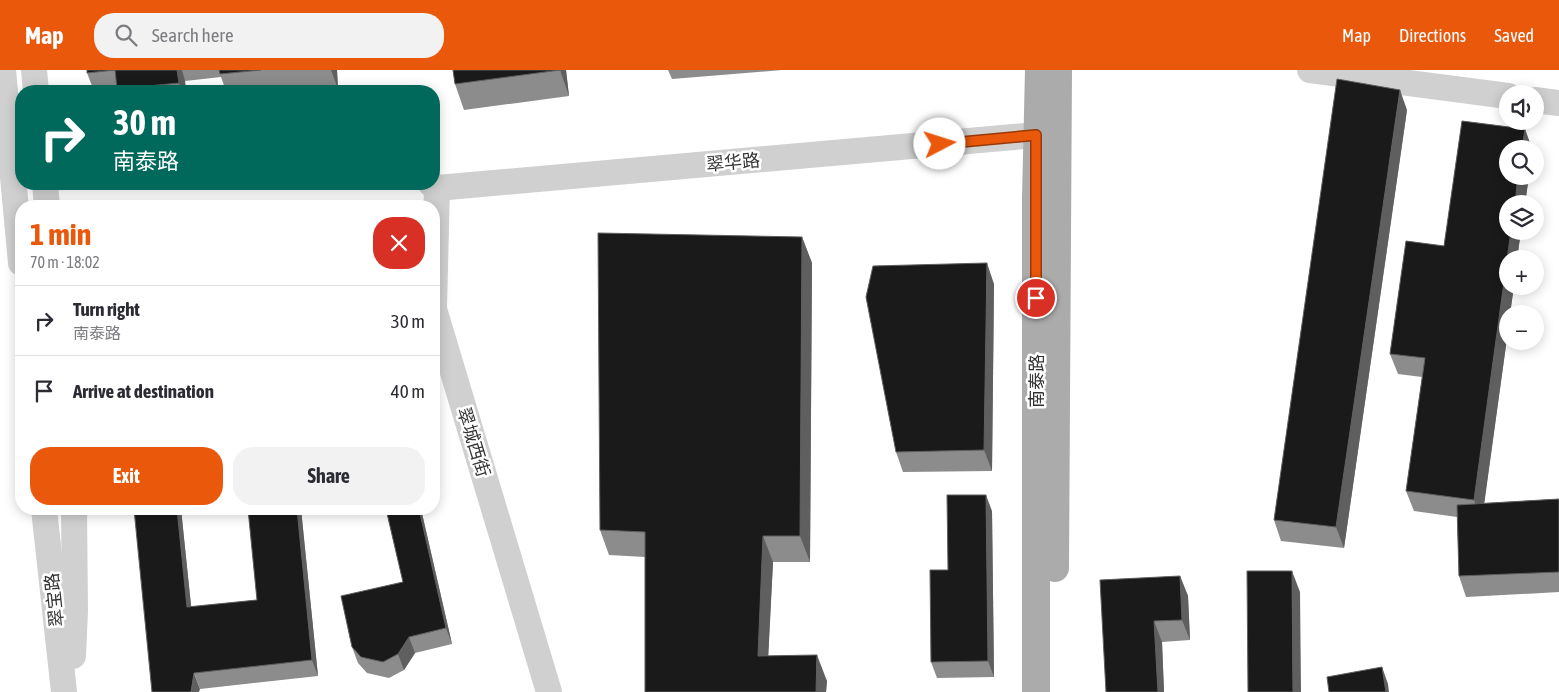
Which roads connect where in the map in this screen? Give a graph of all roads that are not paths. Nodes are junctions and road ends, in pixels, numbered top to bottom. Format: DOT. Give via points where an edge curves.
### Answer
graph roads {
  1 [pos="4,70"];
  2 [pos="34,70"];
  3 [pos="1039,70"];
  4 [pos="1058,70"];
  5 [pos="1310,70"];
  6 [pos="35,85"];
  7 [pos="1499,95"];
  8 [pos="1544,101"];
  9 [pos="1559,103"];
  10 [pos="1036,135"];
  11 [pos="15,155"];
  12 [pos="440,185"];
  13 [pos="440,329"];
  14 [pos="45,515"];
  15 [pos="74,515"];
  16 [pos="64,692"];
  17 [pos="70,692"];
  18 [pos="550,692"];
  19 [pos="1036,692"];
  20 [pos="1055,692"];
  1 -- 11 [label="street"];
  2 -- 6 [label="street"];
  3 -- 10 [label="main road, 南泰路"];
  4 -- 20 [label="main road, 南泰路"];
  5 -- 7 [label="street"];
  8 -- 9 [label="street"];
  10 -- 12 [label="street, 翠华路"];
  10 -- 19 [label="main road, 南泰路"];
  13 -- 18 [label="street, 翠城西街"];
  14 -- 16 [label="street, 翠宝路"];
  15 -- 17 [label="street, 翠宝路" via="75,611"];
}
